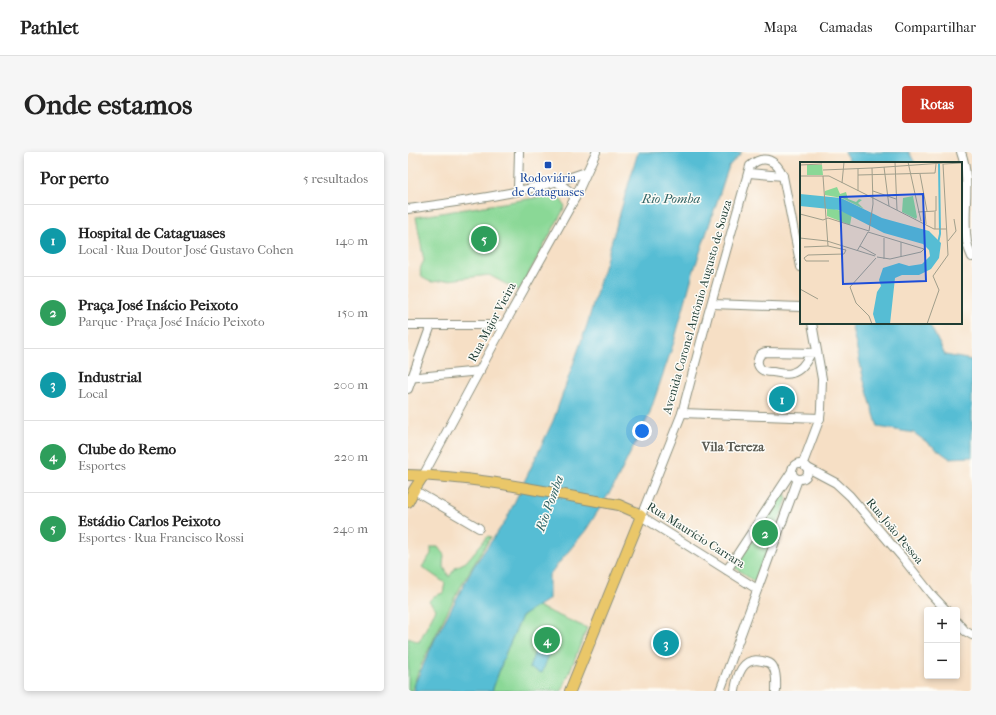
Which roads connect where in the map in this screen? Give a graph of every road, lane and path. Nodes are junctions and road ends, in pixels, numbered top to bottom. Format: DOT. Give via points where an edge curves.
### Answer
graph roads {
  1 [pos="519,152"];
  2 [pos="596,152"];
  3 [pos="960,152"];
  4 [pos="586,172"];
  5 [pos="749,173"];
  6 [pos="783,176"];
  7 [pos="556,182"];
  8 [pos="518,190"];
  9 [pos="575,198"];
  10 [pos="408,209"];
  11 [pos="972,257"];
  12 [pos="800,262"];
  13 [pos="712,304"];
  14 [pos="800,307"];
  15 [pos="812,324"];
  16 [pos="408,325"];
  17 [pos="431,325"];
  18 [pos="504,325"];
  19 [pos="814,353"];
  20 [pos="480,371"];
  21 [pos="410,378"];
  22 [pos="408,389"];
  23 [pos="682,413"];
  24 [pos="820,418"];
  25 [pos="804,465"];
  26 [pos="792,471"];
  27 [pos="820,474"];
  28 [pos="408,475"];
  29 [pos="424,476"];
  30 [pos="801,478"];
  31 [pos="414,490"];
  32 [pos="408,502"];
  33 [pos="641,516"];
  34 [pos="479,528"];
  35 [pos="727,570"];
  36 [pos="757,590"];
  37 [pos="943,607"];
  38 [pos="960,625"];
  39 [pos="972,635"];
  40 [pos="570,691"];
  41 [pos="720,691"];
  42 [pos="735,691"];
  43 [pos="776,691"];
  1 -- 8 [label="street"];
  2 -- 4 [label="street, Rua Major Vieira"];
  3 -- 11 [label="street" via="964,160 968,185 967,243"];
  4 -- 7 [label="street"];
  4 -- 9 [label="street, Rua Major Vieira"];
  5 -- 6 [label="street"];
  5 -- 6 [label="street, Avenida Coronel Antônio Augusto de Souza" via="750,166 757,161 765,160 776,164"];
  5 -- 13 [label="street, Avenida Coronel Antônio Augusto de Souza"];
  6 -- 12 [label="street"];
  7 -- 8 [label="street"];
  7 -- 9 [label="street"];
  8 -- 10 [label="street"];
  9 -- 18 [label="street, Rua Major Vieira"];
  13 -- 14 [label="street"];
  13 -- 23 [label="street, Avenida Coronel Antônio Augusto de Souza"];
  15 -- 19 [label="street"];
  16 -- 17 [label="street"];
  17 -- 18 [label="street"];
  17 -- 21 [label="street"];
  18 -- 20 [label="street, Rua Major Vieira"];
  19 -- 19 [label="street" via="762,352 758,357 758,366 765,372 792,373"];
  19 -- 24 [label="street" via="822,378"];
  20 -- 21 [label="street"];
  20 -- 29 [label="street, Rua Major Vieira"];
  21 -- 22 [label="street"];
  23 -- 24 [label="street"];
  23 -- 33 [label="street, Avenida Coronel Antônio Augusto de Souza"];
  24 -- 25 [label="street"];
  25 -- 26 [label="street" via="795,464"];
  25 -- 27 [label="street, Rua João Pessoa"];
  25 -- 30 [label="street" via="808,472"];
  26 -- 30 [label="street" via="793,476"];
  26 -- 35 [label="street"];
  27 -- 30 [label="street"];
  27 -- 37 [label="street, Rua João Pessoa" via="836,483 850,496"];
  28 -- 29 [label="main road, Rua Maurício Carrara"];
  29 -- 31 [label="main road, Rua Major Vieira"];
  29 -- 33 [label="main road, Rua Maurício Carrara" via="514,486 619,505"];
  30 -- 36 [label="street"];
  31 -- 32 [label="main road, Rua Major Vieira"];
  31 -- 34 [label="street"];
  33 -- 35 [label="street, Rua Maurício Carrara"];
  33 -- 40 [label="main road, Avenida Coronel Antônio Augusto de Souza"];
  35 -- 36 [label="street, Rua Maurício Carrara"];
  36 -- 41 [label="street"];
  38 -- 39 [label="street"];
  42 -- 43 [label="street" via="743,667 748,661 754,660 770,663 774,668"];
}
